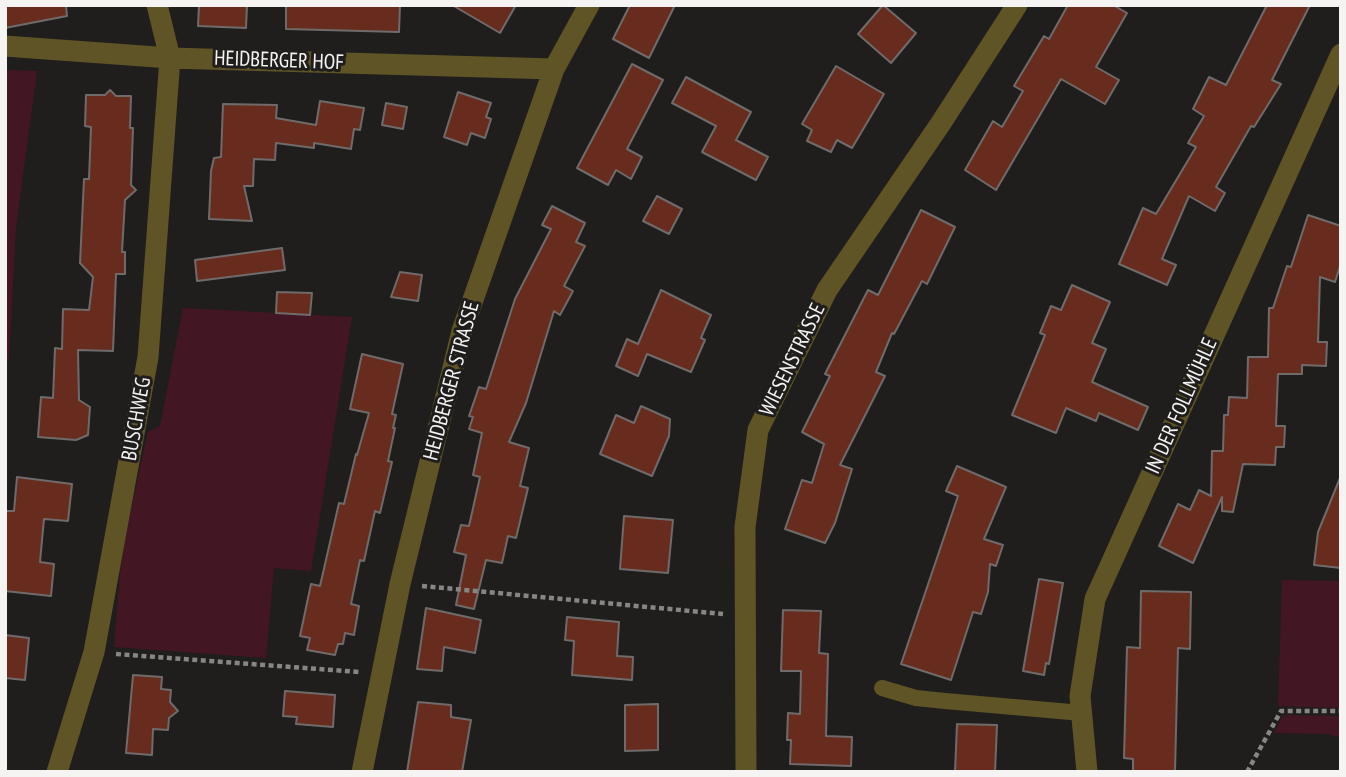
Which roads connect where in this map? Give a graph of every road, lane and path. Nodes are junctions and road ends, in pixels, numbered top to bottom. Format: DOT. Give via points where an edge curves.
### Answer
graph roads {
  1 [pos="156,5"];
  2 [pos="589,5"];
  3 [pos="1017,5"];
  4 [pos="5,46"];
  5 [pos="1341,54"];
  6 [pos="170,58"];
  7 [pos="554,69"];
  8 [pos="400,583"];
  9 [pos="744,616"];
  10 [pos="94,652"];
  11 [pos="381,674"];
  12 [pos="882,688"];
  13 [pos="1341,711"];
  14 [pos="1082,713"];
  15 [pos="57,772"];
  16 [pos="362,772"];
  17 [pos="746,772"];
  18 [pos="1087,772"];
  19 [pos="1247,772"];
  1 -- 6 [label="street, BUSCHWEG"];
  2 -- 7 [label="street, HEIDBERGER STRASSE"];
  3 -- 9 [label="street, WIESENSTRASSE" via="827,290 758,430 745,527"];
  4 -- 6 [label="street, HEIDBERGER HOF"];
  5 -- 14 [label="street, IN DER FOLLMÜHLE" via="1095,598 1080,696"];
  6 -- 7 [label="street, HEIDBERGER HOF"];
  6 -- 10 [label="street, BUSCHWEG" via="148,357"];
  7 -- 8 [label="street, HEIDBERGER STRASSE" via="462,331"];
  8 -- 9 [label="path"];
  8 -- 11 [label="street, HEIDBERGER STRASSE"];
  9 -- 17 [label="street, WIESENSTRASSE"];
  10 -- 11 [label="path"];
  10 -- 15 [label="street, BUSCHWEG"];
  11 -- 16 [label="street, HEIDBERGER STRASSE"];
  12 -- 14 [label="lane" via="916,698"];
  13 -- 19 [label="path" via="1281,711"];
  14 -- 18 [label="street, IN DER FOLLMÜHLE"];
}
